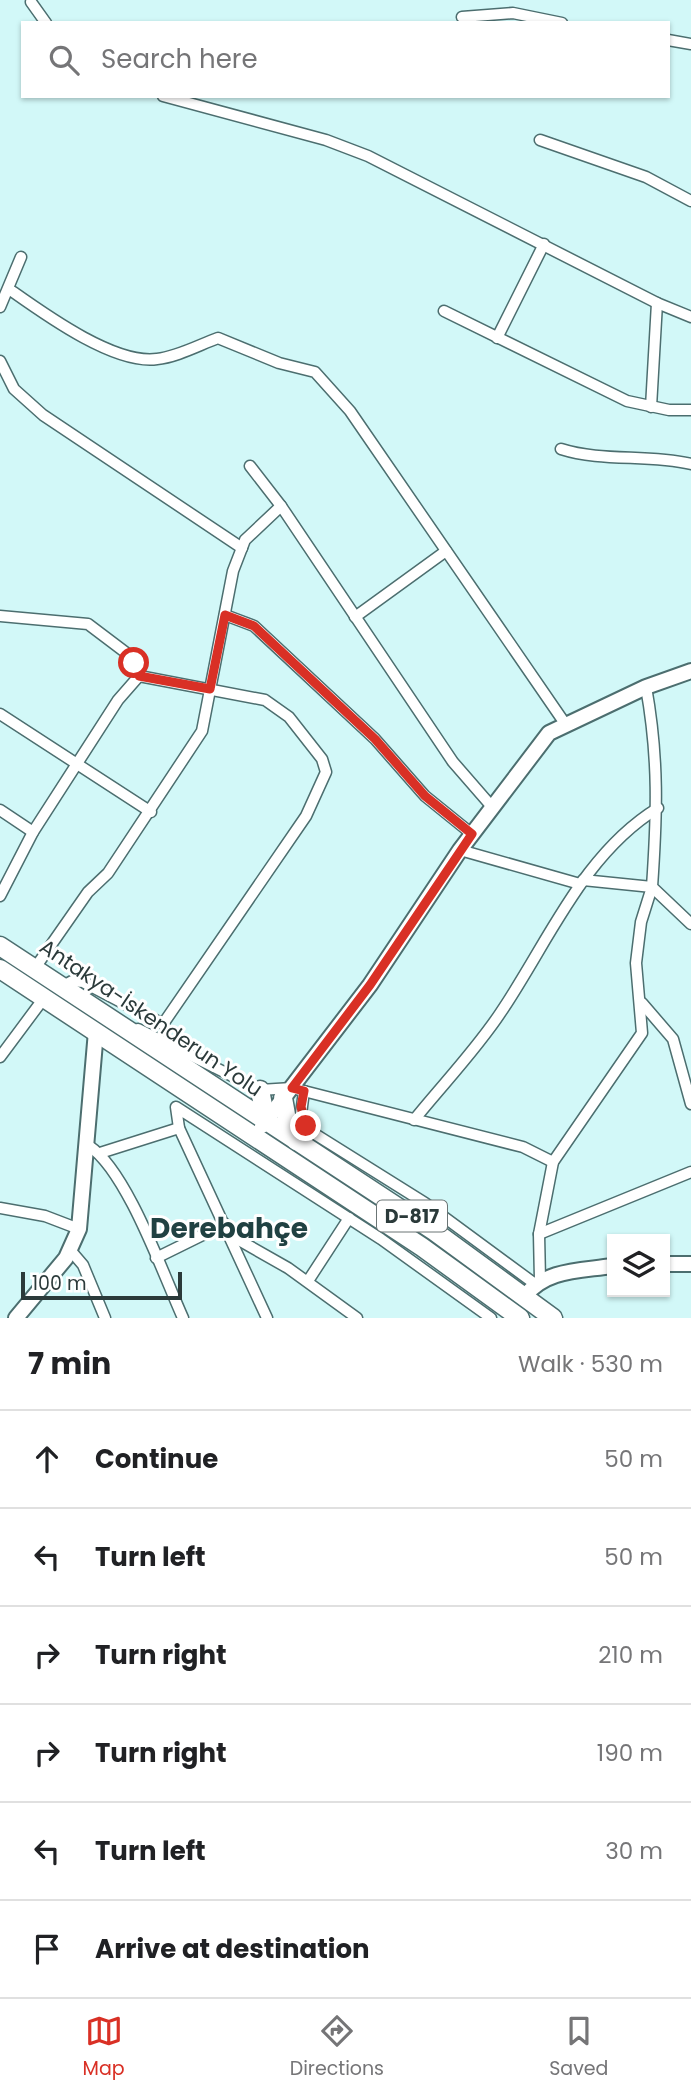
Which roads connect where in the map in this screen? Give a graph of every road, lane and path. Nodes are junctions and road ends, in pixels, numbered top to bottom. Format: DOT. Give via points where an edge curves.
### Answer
graph roads {
  1 [pos="32,2"];
  2 [pos="462,17"];
  3 [pos="45,21"];
  4 [pos="552,21"];
  5 [pos="670,40"];
  6 [pos="691,44"];
  7 [pos="170,98"];
  8 [pos="540,140"];
  9 [pos="691,201"];
  10 [pos="544,244"];
  11 [pos="21,257"];
  12 [pos="9,289"];
  13 [pos="657,303"];
  14 [pos="0,306"];
  15 [pos="444,311"];
  16 [pos="691,317"];
  17 [pos="497,338"];
  18 [pos="0,361"];
  19 [pos="651,407"];
  20 [pos="691,410"];
  21 [pos="561,449"];
  22 [pos="691,464"];
  23 [pos="250,466"];
  24 [pos="281,506"];
  25 [pos="242,548"];
  26 [pos="446,551"];
  27 [pos="225,615"];
  28 [pos="0,616"];
  29 [pos="355,617"];
  30 [pos="691,671"];
  31 [pos="139,676"];
  32 [pos="646,687"];
  33 [pos="210,689"];
  34 [pos="0,715"];
  35 [pos="566,725"];
  36 [pos="78,763"];
  37 [pos="493,808"];
  38 [pos="658,808"];
  39 [pos="0,810"];
  40 [pos="150,812"];
  41 [pos="33,832"];
  42 [pos="472,834"];
  43 [pos="460,850"];
  44 [pos="582,882"];
  45 [pos="652,887"];
  46 [pos="0,896"];
  47 [pos="691,924"];
  48 [pos="0,946"];
  49 [pos="35,968"];
  50 [pos="0,969"];
  51 [pos="63,986"];
  52 [pos="44,998"];
  53 [pos="642,1003"];
  54 [pos="106,1014"];
  55 [pos="96,1031"];
  56 [pos="0,1057"];
  57 [pos="260,1090"];
  58 [pos="293,1092"];
  59 [pos="691,1104"];
  60 [pos="414,1120"];
  61 [pos="265,1121"];
  62 [pos="178,1128"];
  63 [pos="253,1137"];
  64 [pos="296,1141"];
  65 [pos="94,1149"];
  66 [pos="553,1162"];
  67 [pos="691,1172"];
  68 [pos="0,1208"];
  69 [pos="349,1218"];
  70 [pos="225,1224"];
  71 [pos="79,1229"];
  72 [pos="539,1234"];
  73 [pos="230,1235"];
  74 [pos="71,1251"];
  75 [pos="156,1258"];
  76 [pos="670,1264"];
  77 [pos="691,1264"];
  78 [pos="607,1267"];
  79 [pos="308,1281"];
  80 [pos="533,1287"];
  81 [pos="16,1318"];
  82 [pos="105,1318"];
  83 [pos="183,1318"];
  84 [pos="267,1318"];
  85 [pos="357,1318"];
  86 [pos="491,1318"];
  87 [pos="520,1318"];
  88 [pos="553,1318"];
  1 -- 3 [label="street"];
  2 -- 4 [label="street" via="513,13"];
  5 -- 6 [label="street"];
  7 -- 10 [label="street" via="347,147"];
  8 -- 9 [label="street" via="619,167"];
  10 -- 13 [label="street"];
  10 -- 17 [label="street"];
  11 -- 12 [label="street"];
  12 -- 14 [label="street"];
  12 -- 26 [label="street" via="61,325 136,358 156,359 218,338 315,372 350,411"];
  13 -- 16 [label="street"];
  13 -- 19 [label="street"];
  15 -- 17 [label="street"];
  17 -- 19 [label="street" via="627,401"];
  18 -- 25 [label="street" via="14,389 43,415"];
  19 -- 20 [label="street"];
  21 -- 22 [label="street" via="586,457 625,456"];
  23 -- 24 [label="street"];
  24 -- 25 [label="street"];
  24 -- 29 [label="street"];
  25 -- 27 [label="street"];
  26 -- 29 [label="street"];
  26 -- 35 [label="street"];
  27 -- 33 [label="street"];
  27 -- 42 [label="street" via="254,626 375,739 425,796"];
  28 -- 31 [label="street" via="88,624 128,655"];
  29 -- 37 [label="street" via="453,762"];
  30 -- 32 [label="street"];
  31 -- 33 [label="street"];
  31 -- 36 [label="street"];
  32 -- 35 [label="street"];
  32 -- 38 [label="street" via="655,735"];
  33 -- 40 [label="street" via="202,731"];
  33 -- 51 [label="street" via="265,700 289,717 325,765 322,788 163,1024 83,982"];
  34 -- 36 [label="street"];
  35 -- 37 [label="street" via="549,733"];
  36 -- 40 [label="street"];
  36 -- 41 [label="street"];
  37 -- 42 [label="street"];
  38 -- 44 [label="street" via="630,825"];
  38 -- 45 [label="street"];
  39 -- 41 [label="street"];
  40 -- 49 [label="street"];
  41 -- 46 [label="street"];
  42 -- 43 [label="street"];
  43 -- 44 [label="street"];
  43 -- 58 [label="street"];
  44 -- 45 [label="street"];
  44 -- 60 [label="street" via="500,1014"];
  45 -- 47 [label="street"];
  45 -- 53 [label="street" via="641,922 636,963"];
  48 -- 49 [label="highway, Antakya-İskenderun Yolu / D-817"];
  49 -- 51 [label="highway, Antakya-İskenderun Yolu / D-817"];
  50 -- 52 [label="highway, Antakya-İskenderun Yolu / D-817"];
  51 -- 54 [label="highway, Antakya-İskenderun Yolu / D-817"];
  52 -- 55 [label="highway, Antakya-İskenderun Yolu / D-817"];
  52 -- 56 [label="street"];
  53 -- 59 [label="street" via="673,1039"];
  53 -- 66 [label="street" via="642,1033"];
  54 -- 57 [label="street"];
  54 -- 61 [label="highway, Antakya-İskenderun Yolu / D-817"];
  55 -- 63 [label="highway, Antakya-İskenderun Yolu / D-817"];
  55 -- 65 [label="street"];
  57 -- 58 [label="street"];
  57 -- 61 [label="highway"];
  58 -- 60 [label="street"];
  58 -- 61 [label="street"];
  58 -- 64 [label="highway" via="287,1120"];
  58 -- 80 [label="street" via="310,1131 425,1203"];
  60 -- 66 [label="street" via="523,1147"];
  61 -- 63 [label="street"];
  61 -- 64 [label="highway, Antakya-İskenderun Yolu / D-817"];
  62 -- 65 [label="street"];
  62 -- 69 [label="street" via="176,1107"];
  62 -- 70 [label="street"];
  63 -- 87 [label="highway, Antakya-İskenderun Yolu / D-817" via="422,1247"];
  64 -- 80 [label="highway, Antakya-İskenderun Yolu / D-817" via="434,1231"];
  65 -- 71 [label="street"];
  65 -- 75 [label="street" via="117,1174"];
  66 -- 72 [label="street"];
  67 -- 72 [label="street"];
  68 -- 71 [label="street" via="45,1216"];
  69 -- 79 [label="street"];
  69 -- 86 [label="street"];
  70 -- 73 [label="street"];
  70 -- 75 [label="street"];
  71 -- 74 [label="street"];
  72 -- 80 [label="street"];
  73 -- 79 [label="street"];
  73 -- 84 [label="street"];
  74 -- 81 [label="street"];
  74 -- 82 [label="street" via="83,1265"];
  75 -- 83 [label="street"];
  76 -- 77 [label="street"];
  78 -- 80 [label="street"];
  79 -- 85 [label="street"];
  80 -- 88 [label="highway, Antakya-İskenderun Yolu / D-817"];
}
